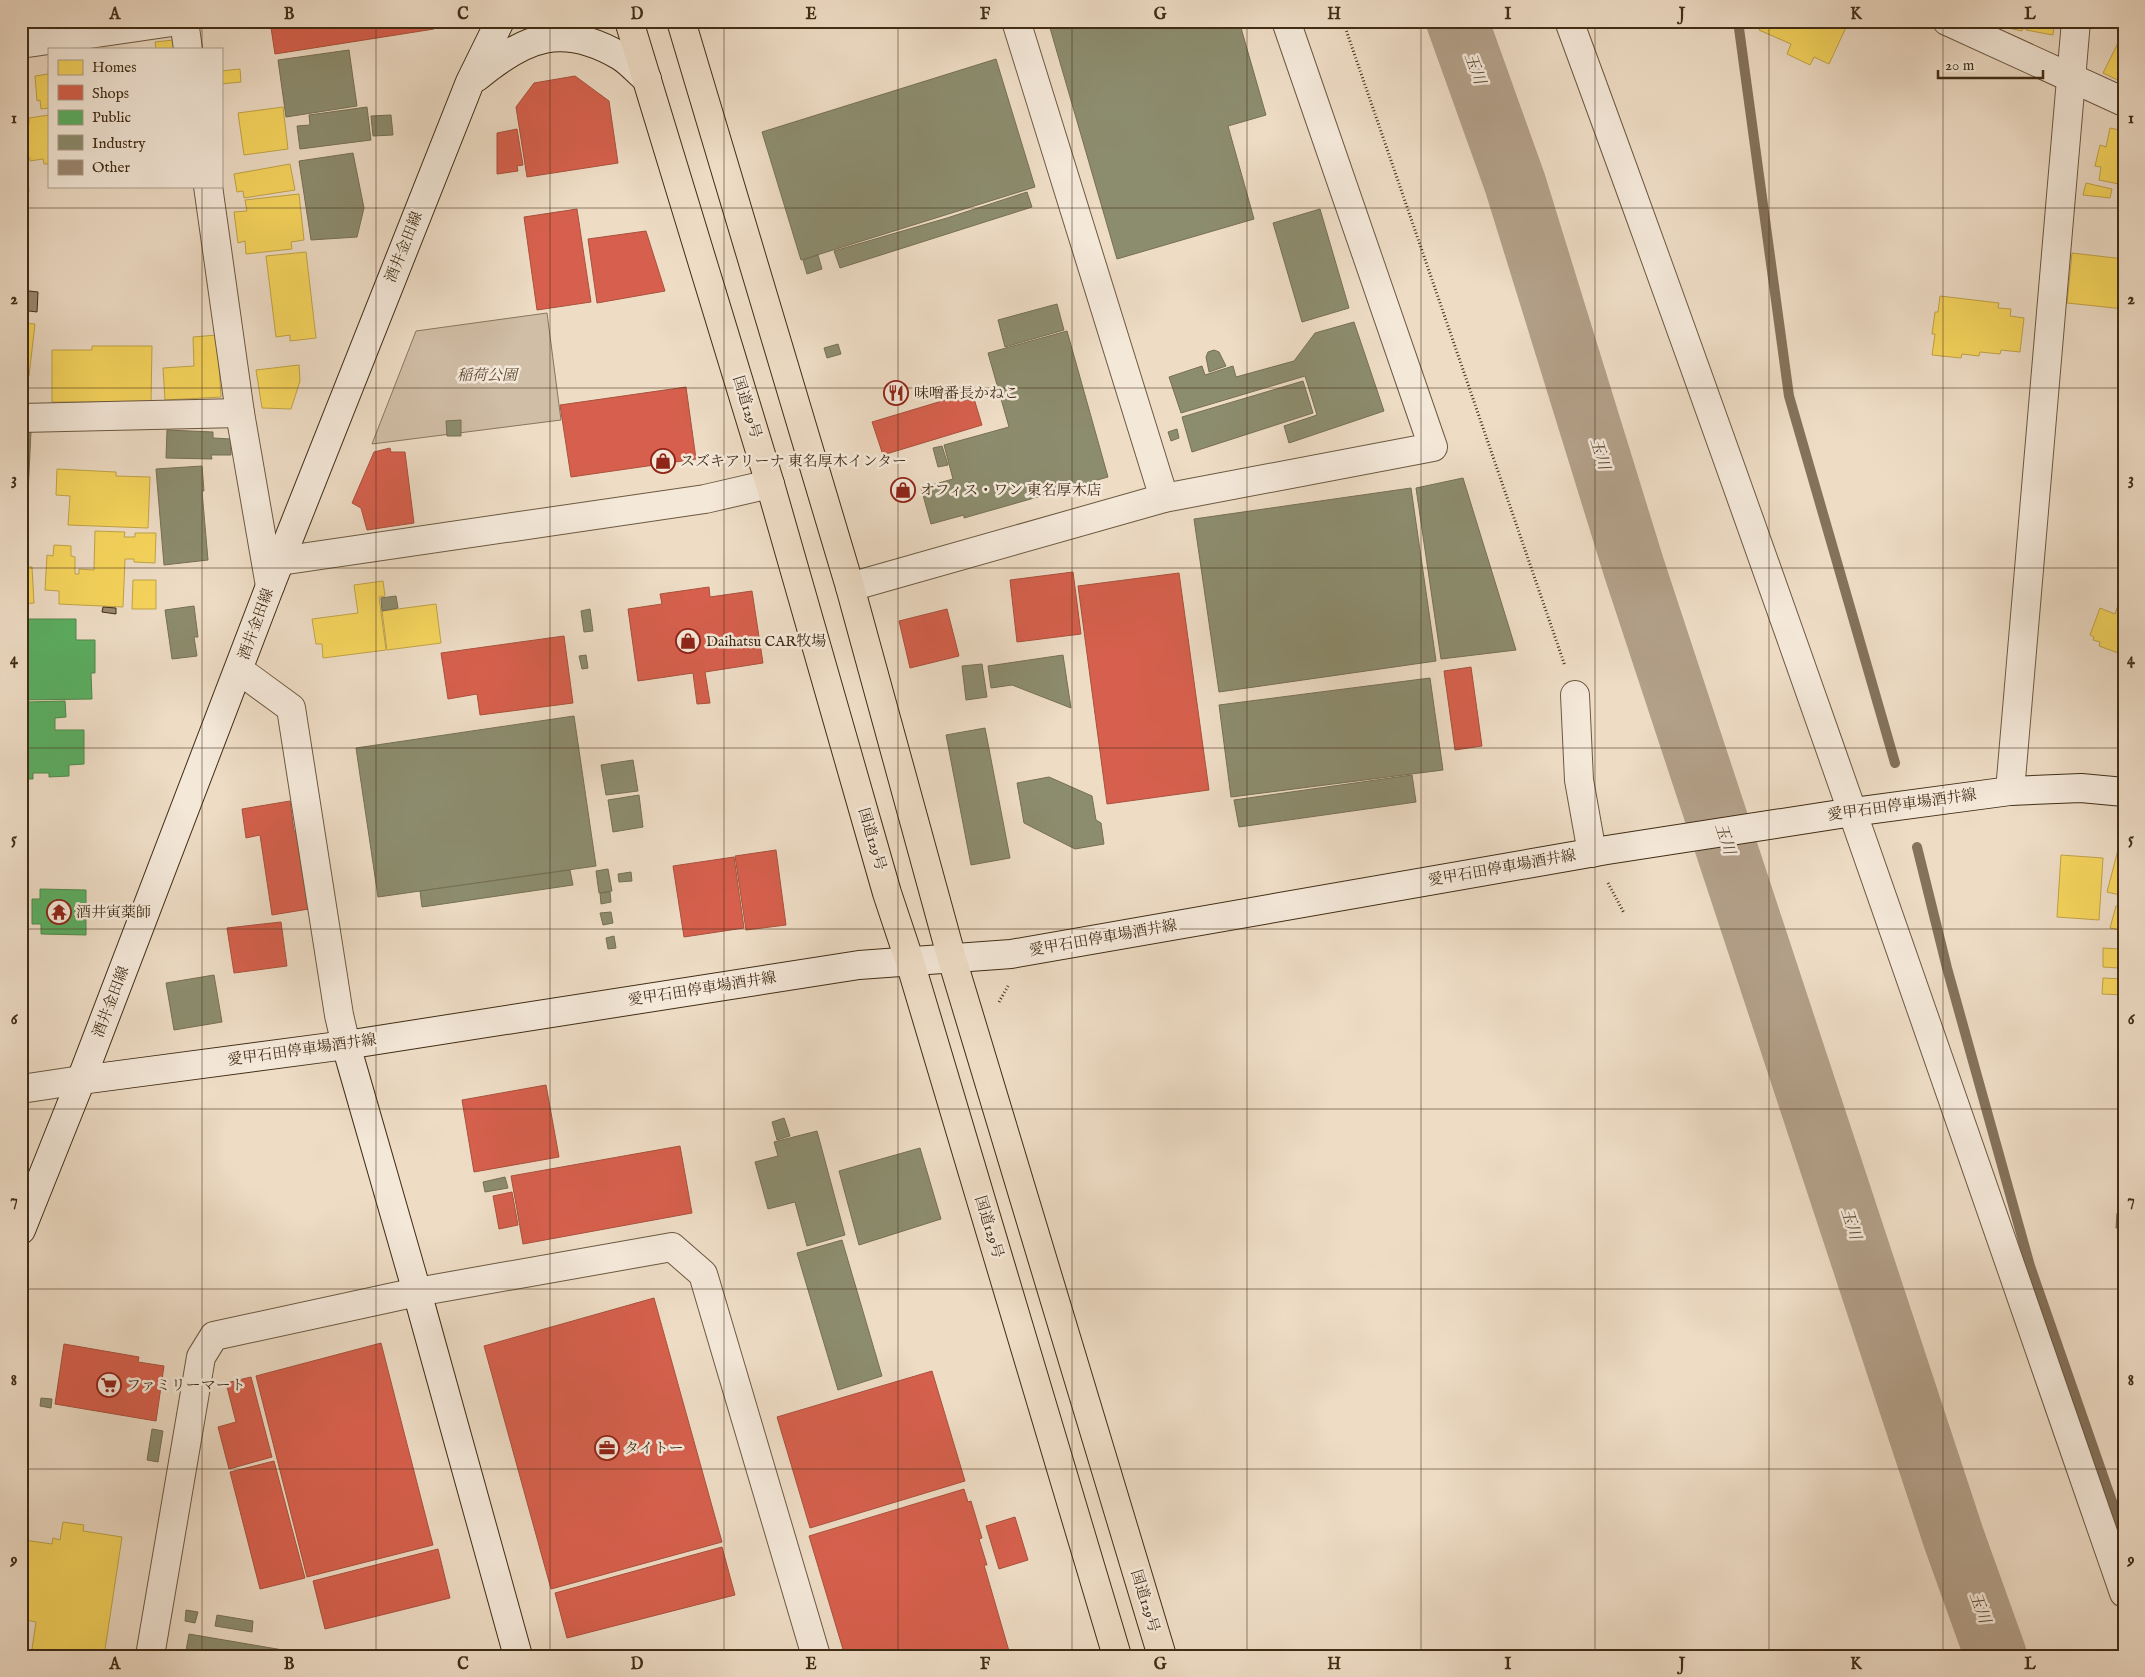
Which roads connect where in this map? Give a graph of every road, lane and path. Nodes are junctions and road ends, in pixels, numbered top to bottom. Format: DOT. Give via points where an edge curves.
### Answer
graph roads {
  1 [pos="179,21"];
  2 [pos="184,21"];
  3 [pos="500,21"];
  4 [pos="629,21"];
  5 [pos="681,21"];
  6 [pos="1016,21"];
  7 [pos="1286,21"];
  8 [pos="1343,21"];
  9 [pos="1569,21"];
  10 [pos="1947,21"];
  11 [pos="2076,21"];
  12 [pos="21,44"];
  13 [pos="188,48"];
  14 [pos="2071,78"];
  15 [pos="647,79"];
  16 [pos="470,82"];
  17 [pos="2124,102"];
  18 [pos="208,188"];
  19 [pos="240,414"];
  20 [pos="21,418"];
  21 [pos="770,484"];
  22 [pos="1164,498"];
  23 [pos="275,573"];
  24 [pos="850,587"];
  25 [pos="238,670"];
  26 [pos="1575,695"];
  27 [pos="2010,791"];
  28 [pos="2124,792"];
  29 [pos="1853,812"];
  30 [pos="1600,851"];
  31 [pos="1614,882"];
  32 [pos="1599,883"];
  33 [pos="952,959"];
  34 [pos="910,962"];
  35 [pos="1013,983"];
  36 [pos="998,1006"];
  37 [pos="346,1044"];
  38 [pos="81,1080"];
  39 [pos="21,1089"];
  40 [pos="21,1230"];
  41 [pos="417,1292"];
  42 [pos="2124,1593"];
  43 [pos="150,1656"];
  44 [pos="518,1656"];
  45 [pos="816,1656"];
  46 [pos="1117,1656"];
  47 [pos="1162,1656"];
  1 -- 12 [label="street"];
  2 -- 13 [label="street"];
  3 -- 16 [label="street, 酒井金田線"];
  4 -- 15 [label="highway, 国道129号"];
  5 -- 24 [label="highway, 国道129号"];
  6 -- 22 [label="street"];
  7 -- 22 [label="street" via="1434,447"];
  8 -- 26 [label="path"];
  9 -- 29 [label="street"];
  10 -- 14 [label="street"];
  11 -- 14 [label="street"];
  14 -- 17 [label="street"];
  14 -- 27 [label="street"];
  15 -- 16 [label="street" via="622,57 600,46 570,37 545,37 501,57"];
  15 -- 21 [label="highway, 国道129号"];
  16 -- 23 [label="street, 酒井金田線"];
  18 -- 19 [label="street"];
  19 -- 20 [label="street"];
  19 -- 23 [label="street"];
  21 -- 23 [label="street"];
  21 -- 34 [label="highway, 国道129号" via="887,893"];
  22 -- 24 [label="street"];
  23 -- 25 [label="street, 酒井金田線"];
  24 -- 33 [label="highway, 国道129号"];
  25 -- 37 [label="street" via="291,708"];
  25 -- 38 [label="street, 酒井金田線"];
  26 -- 30 [label="street" via="1578,780"];
  27 -- 28 [label="street, 愛甲石田停車場酒井線" via="2081,788"];
  27 -- 29 [label="street, 愛甲石田停車場酒井線"];
  29 -- 30 [label="street, 愛甲石田停車場酒井線"];
  29 -- 42 [label="street"];
  30 -- 33 [label="street, 愛甲石田停車場酒井線" via="1011,954"];
  31 -- 32 [label="path"];
  33 -- 34 [label="street, 愛甲石田停車場酒井線"];
  33 -- 47 [label="highway, 国道129号"];
  34 -- 37 [label="street, 愛甲石田停車場酒井線" via="850,966"];
  34 -- 46 [label="highway, 国道129号"];
  35 -- 36 [label="path" via="1008,986"];
  37 -- 38 [label="street, 愛甲石田停車場酒井線"];
  37 -- 41 [label="street"];
  38 -- 39 [label="street, 愛甲石田停車場酒井線"];
  38 -- 40 [label="street, 酒井金田線"];
  41 -- 43 [label="street" via="214,1336 201,1357"];
  41 -- 44 [label="street"];
  41 -- 45 [label="street" via="672,1247 703,1274"];
}
